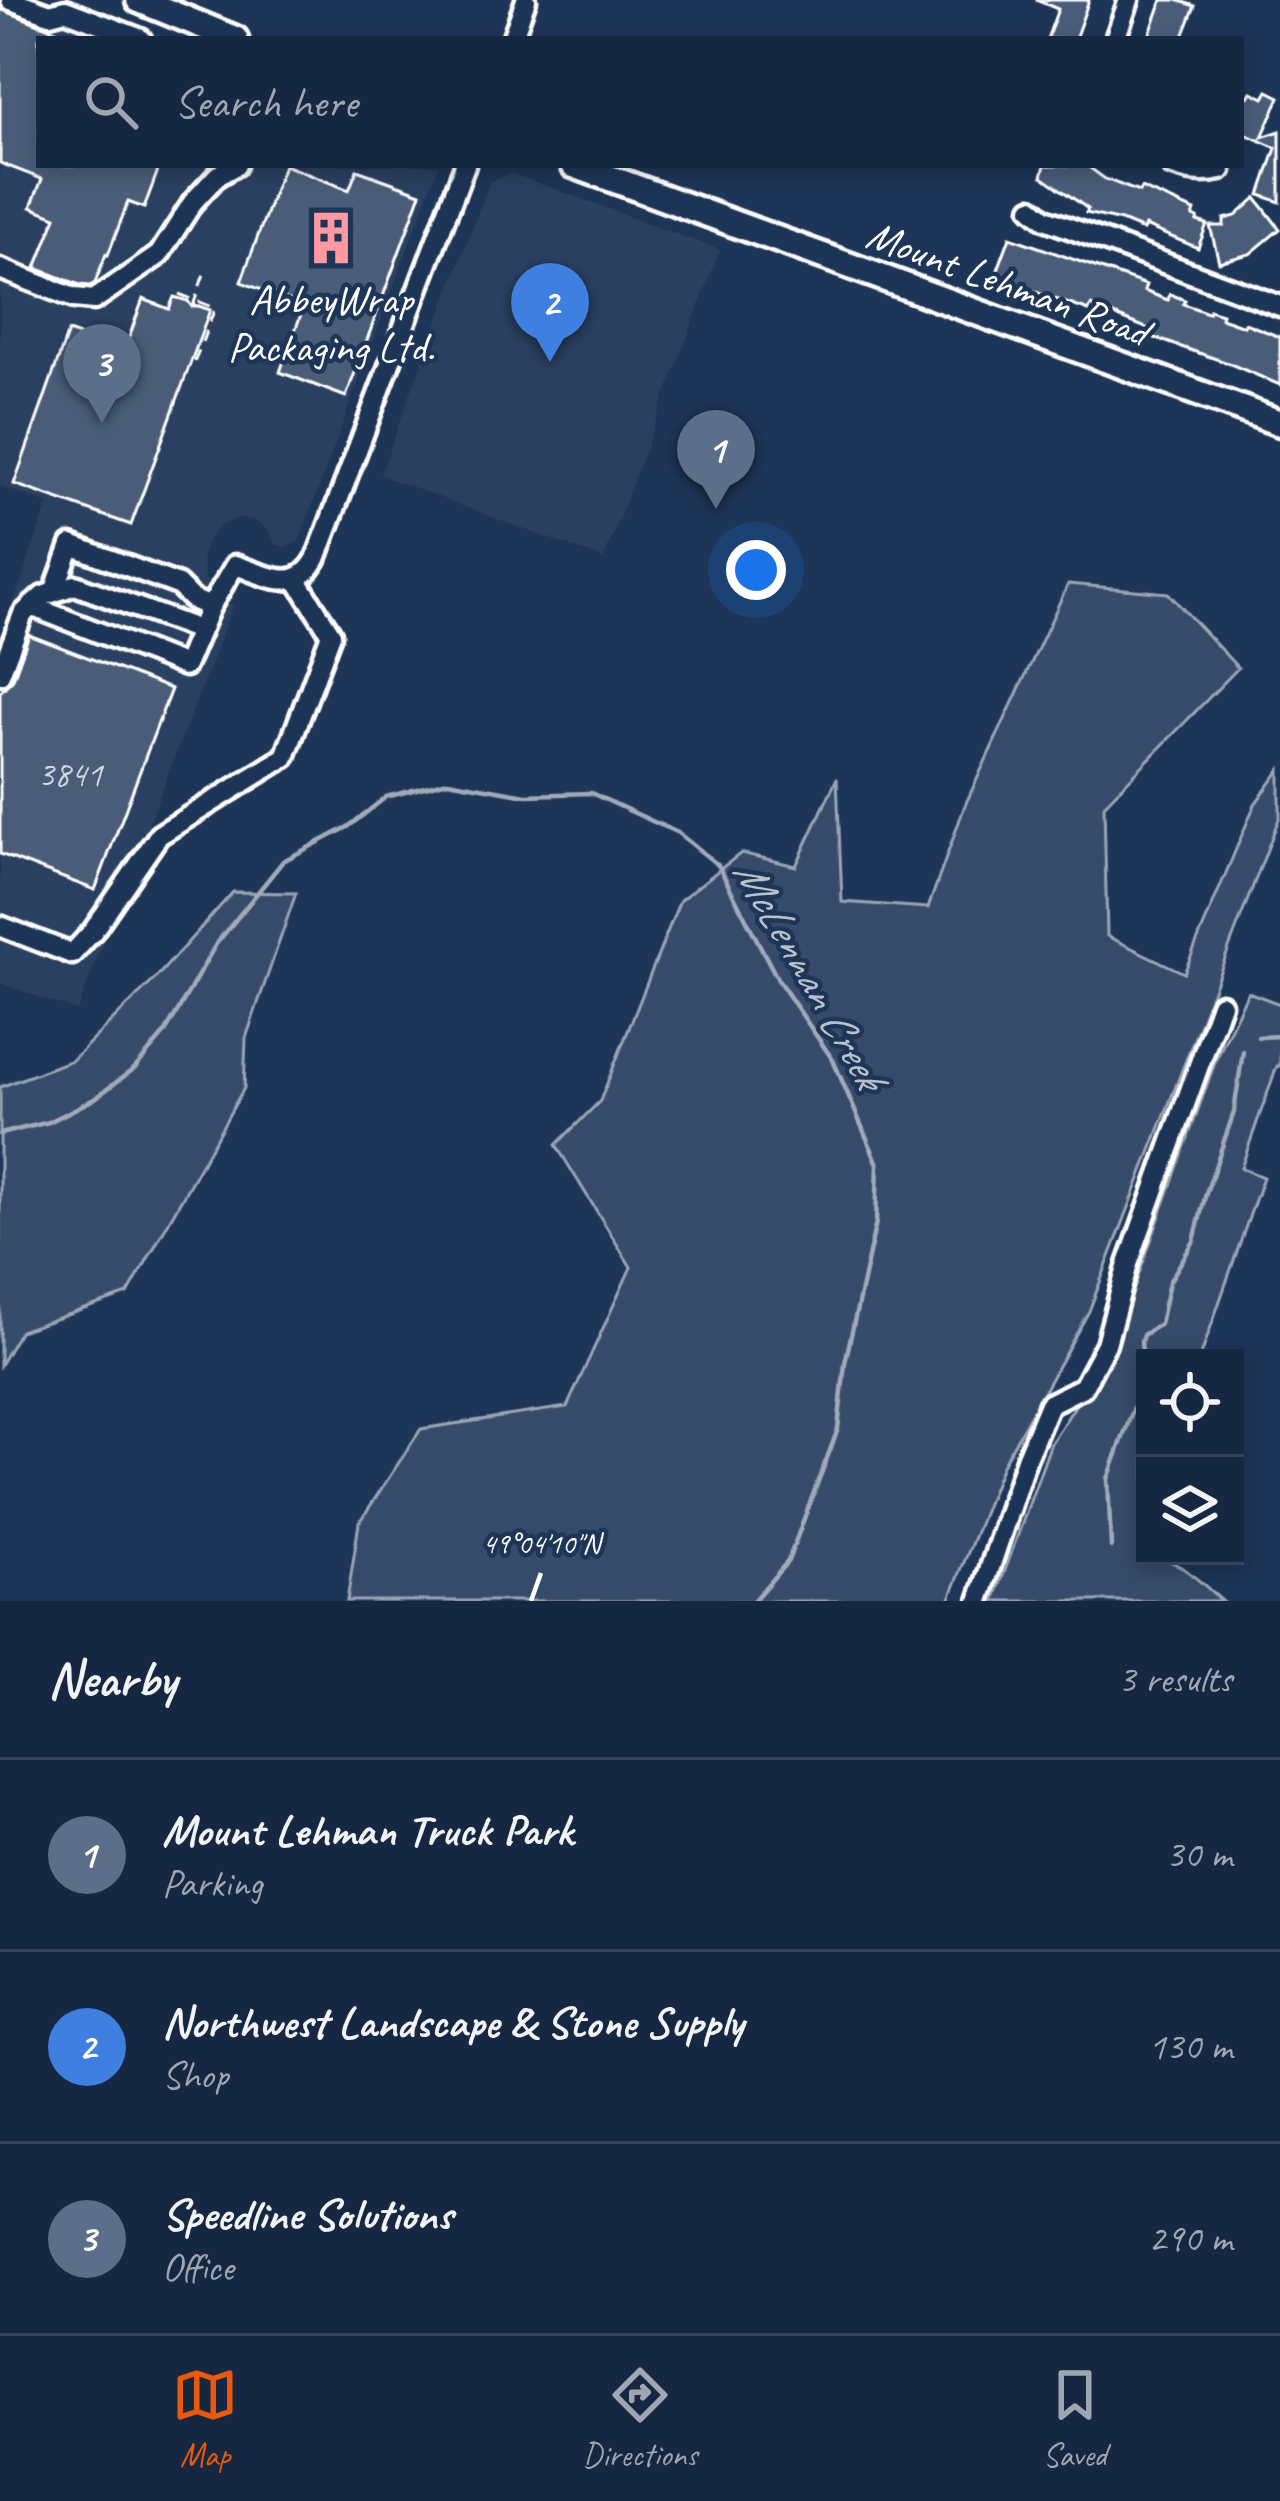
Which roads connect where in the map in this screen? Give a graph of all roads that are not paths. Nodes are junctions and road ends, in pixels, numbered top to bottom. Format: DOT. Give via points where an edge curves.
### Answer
graph roads {
  1 [pos="11,0"];
  2 [pos="139,0"];
  3 [pos="526,0"];
  4 [pos="1129,0"];
  5 [pos="134,36"];
  6 [pos="228,36"];
  7 [pos="513,36"];
  8 [pos="1116,36"];
  9 [pos="231,168"];
  10 [pos="464,168"];
  11 [pos="582,168"];
  12 [pos="1178,168"];
  13 [pos="1221,170"];
  14 [pos="1032,208"];
  15 [pos="0,269"];
  16 [pos="1280,306"];
  17 [pos="1280,423"];
  18 [pos="297,580"];
  19 [pos="54,592"];
  20 [pos="31,606"];
  21 [pos="210,607"];
  22 [pos="199,630"];
  23 [pos="0,674"];
  24 [pos="0,926"];
  25 [pos="1221,1004"];
  26 [pos="979,1601"];
  1 -- 5 [label="street"];
  2 -- 6 [label="main road"];
  3 -- 7 [label="street"];
  4 -- 8 [label="street"];
  9 -- 15 [label="street" via="194,202 159,255 94,300"];
  10 -- 18 [label="street" via="316,559"];
  11 -- 17 [label="main road, Mount Lehman Road"];
  12 -- 13 [label="street"];
  14 -- 16 [label="street"];
  18 -- 21 [label="street" via="235,565"];
  18 -- 24 [label="street" via="331,634 286,757 159,835 72,954"];
  19 -- 20 [label="street"];
  19 -- 21 [label="street" via="71,545 178,585"];
  19 -- 22 [label="street" via="75,585"];
  20 -- 22 [label="street" via="185,666"];
  20 -- 23 [label="street"];
  21 -- 22 [label="street"];
  25 -- 26 [label="street" via="1106,1344 1082,1387 1049,1404"];
}
